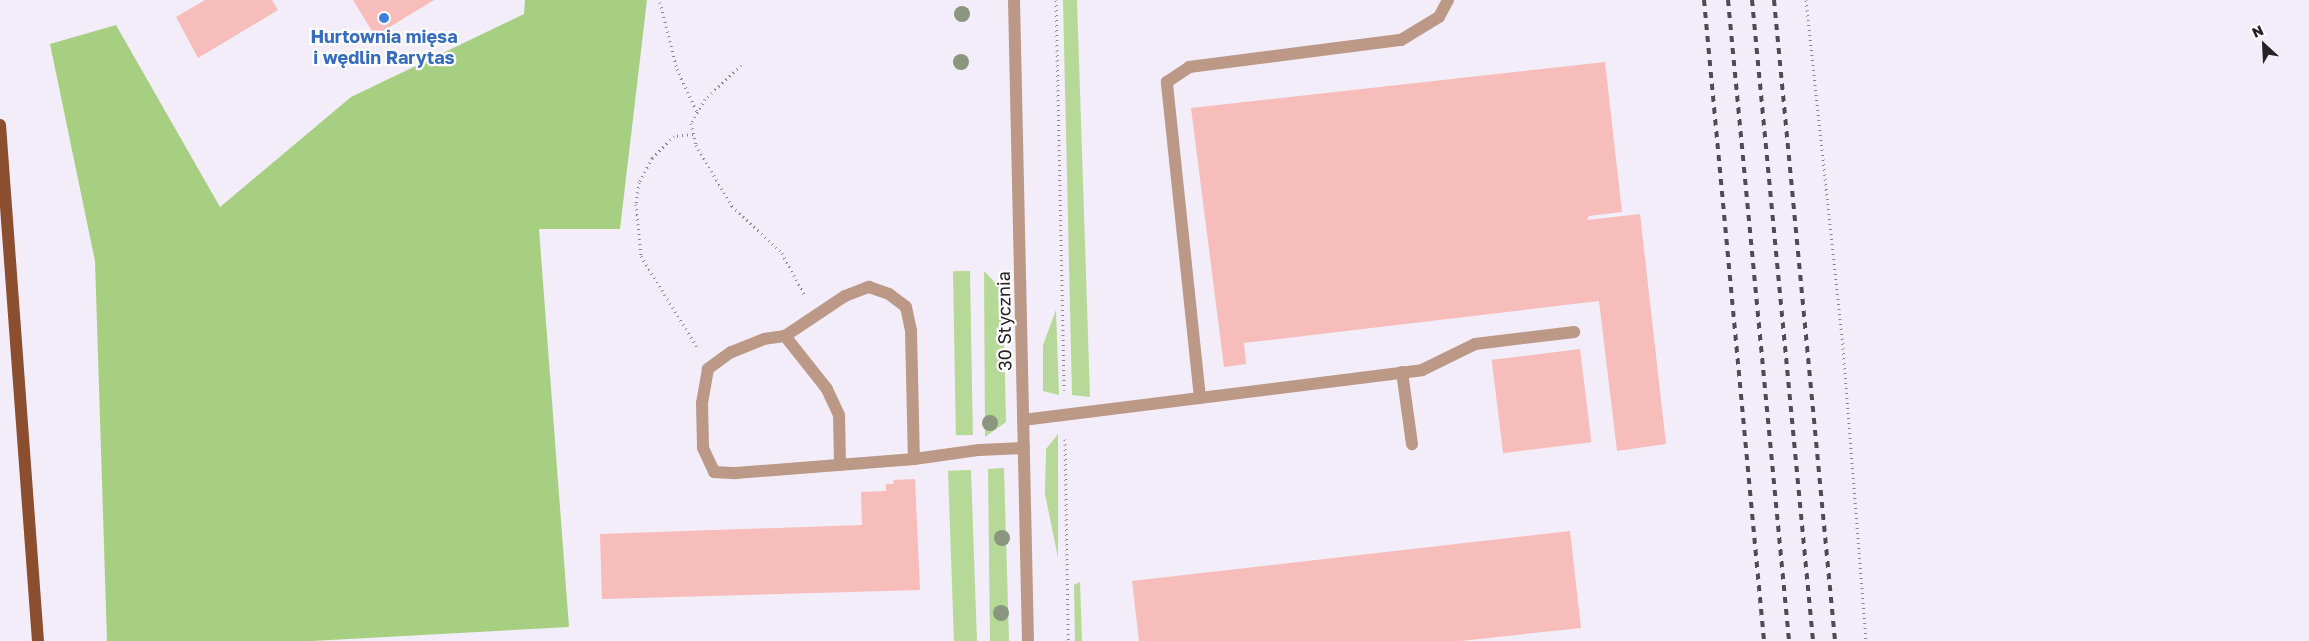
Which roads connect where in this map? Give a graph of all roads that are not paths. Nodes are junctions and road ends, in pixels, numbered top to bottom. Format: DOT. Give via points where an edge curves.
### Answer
graph roads {
  1 [pos="1014,0"];
  2 [pos="1448,0"];
  3 [pos="0,125"];
  4 [pos="1,154"];
  5 [pos="1574,332"];
  6 [pos="785,336"];
  7 [pos="1402,372"];
  8 [pos="1200,398"];
  9 [pos="1024,420"];
  10 [pos="1412,444"];
  11 [pos="1024,448"];
  12 [pos="914,459"];
  13 [pos="840,465"];
  14 [pos="38,641"];
  15 [pos="1028,641"];
  1 -- 9 [label="street, 30 Stycznia"];
  2 -- 8 [label="street" via="1439,18 1401,40 1189,67 1167,82"];
  3 -- 4 [label="main road"];
  4 -- 14 [label="main road"];
  5 -- 7 [label="street" via="1475,344 1422,370"];
  6 -- 12 [label="street" via="845,296 869,287 889,294 906,307 911,331"];
  6 -- 13 [label="street" via="827,390 839,415"];
  6 -- 13 [label="street" via="764,339 731,352 712,367 702,403 703,448 714,472"];
  7 -- 8 [label="street"];
  7 -- 10 [label="street"];
  8 -- 9 [label="street"];
  9 -- 11 [label="street, 30 Stycznia"];
  11 -- 12 [label="street"];
  11 -- 15 [label="street, 30 Stycznia"];
  12 -- 13 [label="street"];
}
